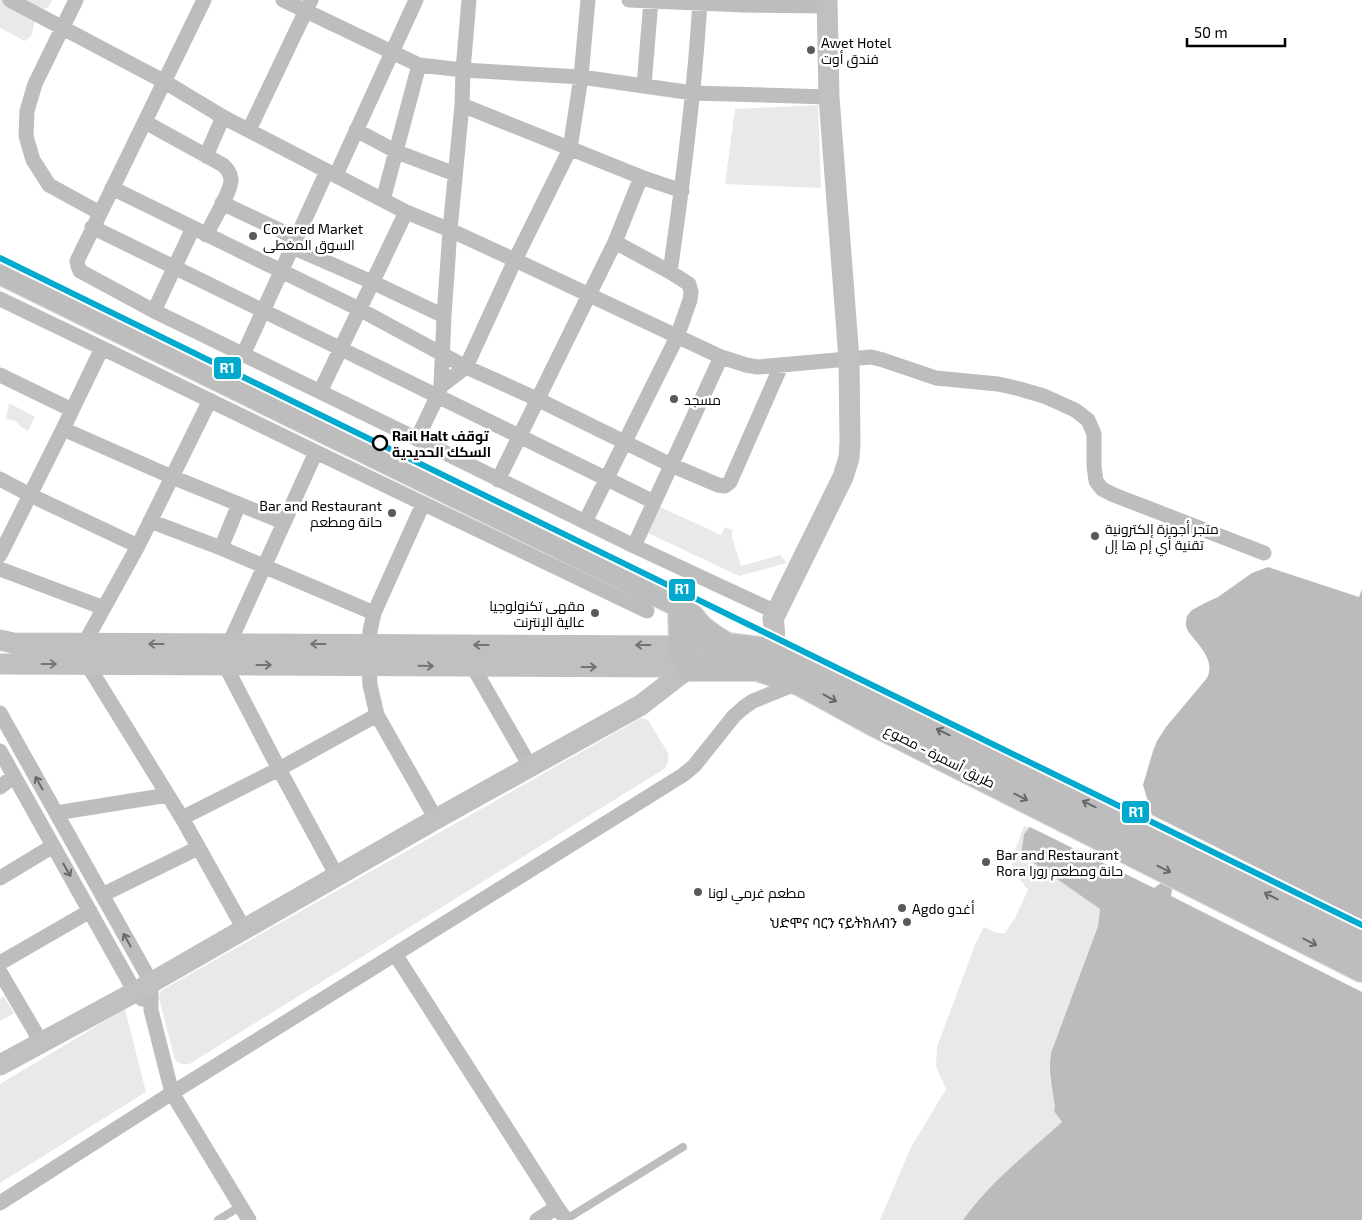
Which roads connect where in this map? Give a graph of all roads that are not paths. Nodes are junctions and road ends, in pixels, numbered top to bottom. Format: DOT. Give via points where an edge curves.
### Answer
graph roads {
  1 [pos="10,0"];
  2 [pos="76,0"];
  3 [pos="204,0"];
  4 [pos="283,0"];
  5 [pos="416,0"];
  6 [pos="469,0"];
  7 [pos="588,0"];
  8 [pos="629,0"];
  9 [pos="651,0"];
  10 [pos="700,1"];
  11 [pos="762,2"];
  12 [pos="827,3"];
  13 [pos="309,6"];
  14 [pos="62,28"];
  15 [pos="393,52"];
  16 [pos="419,65"];
  17 [pos="463,70"];
  18 [pos="582,77"];
  19 [pos="165,82"];
  20 [pos="644,86"];
  21 [pos="693,93"];
  22 [pos="829,97"];
  23 [pos="462,105"];
  24 [pos="223,117"];
  25 [pos="145,122"];
  26 [pos="249,130"];
  27 [pos="356,130"];
  28 [pos="570,149"];
  29 [pos="397,152"];
  30 [pos="206,156"];
  31 [pos="332,173"];
  32 [pos="455,174"];
  33 [pos="641,178"];
  34 [pos="112,188"];
  35 [pos="682,192"];
  36 [pos="383,200"];
  37 [pos="222,203"];
  38 [pos="406,212"];
  39 [pos="100,213"];
  40 [pos="92,228"];
  41 [pos="450,230"];
  42 [pos="200,232"];
  43 [pos="294,242"];
  44 [pos="615,242"];
  45 [pos="515,260"];
  46 [pos="175,267"];
  47 [pos="0,270"];
  48 [pos="281,271"];
  49 [pos="670,272"];
  50 [pos="372,282"];
  51 [pos="590,294"];
  52 [pos="0,299"];
  53 [pos="359,310"];
  54 [pos="154,311"];
  55 [pos="263,311"];
  56 [pos="444,316"];
  57 [pos="677,337"];
  58 [pos="102,348"];
  59 [pos="340,349"];
  60 [pos="243,355"];
  61 [pos="442,355"];
  62 [pos="721,357"];
  63 [pos="849,359"];
  64 [pos="781,366"];
  65 [pos="466,367"];
  66 [pos="0,375"];
  67 [pos="439,391"];
  68 [pos="320,392"];
  69 [pos="537,399"];
  70 [pos="210,400"];
  71 [pos="72,410"];
  72 [pos="63,430"];
  73 [pos="519,436"];
  74 [pos="417,439"];
  75 [pos="625,442"];
  76 [pos="316,452"];
  77 [pos="671,464"];
  78 [pos="172,478"];
  79 [pos="0,479"];
  80 [pos="606,479"];
  81 [pos="498,480"];
  82 [pos="30,495"];
  83 [pos="654,502"];
  84 [pos="238,504"];
  85 [pos="423,504"];
  86 [pos="150,521"];
  87 [pos="283,522"];
  88 [pos="585,522"];
  89 [pos="138,546"];
  90 [pos="634,546"];
  91 [pos="221,548"];
  92 [pos="1264,553"];
  93 [pos="0,555"];
  94 [pos="264,567"];
  95 [pos="0,569"];
  96 [pos="104,608"];
  97 [pos="682,608"];
  98 [pos="647,611"];
  99 [pos="374,613"];
  100 [pos="774,616"];
  101 [pos="0,640"];
  102 [pos="229,644"];
  103 [pos="369,644"];
  104 [pos="85,654"];
  105 [pos="752,654"];
  106 [pos="686,656"];
  107 [pos="0,664"];
  108 [pos="225,666"];
  109 [pos="369,666"];
  110 [pos="473,667"];
  111 [pos="801,682"];
  112 [pos="879,712"];
  113 [pos="0,713"];
  114 [pos="377,715"];
  115 [pos="0,751"];
  116 [pos="530,766"];
  117 [pos="279,769"];
  118 [pos="14,776"];
  119 [pos="0,787"];
  120 [pos="168,795"];
  121 [pos="56,813"];
  122 [pos="182,818"];
  123 [pos="436,820"];
  124 [pos="1126,837"];
  125 [pos="53,846"];
  126 [pos="198,848"];
  127 [pos="337,876"];
  128 [pos="0,878"];
  129 [pos="102,895"];
  130 [pos="90,910"];
  131 [pos="244,930"];
  132 [pos="1362,941"];
  133 [pos="395,954"];
  134 [pos="0,963"];
  135 [pos="1362,968"];
  136 [pos="0,972"];
  137 [pos="143,987"];
  138 [pos="41,1042"];
  139 [pos="0,1065"];
  140 [pos="172,1093"];
  141 [pos="683,1147"];
  142 [pos="0,1203"];
  143 [pos="241,1206"];
  144 [pos="563,1215"];
  145 [pos="218,1220"];
  146 [pos="249,1220"];
  147 [pos="537,1220"];
  1 -- 14 [label="street"];
  2 -- 14 [label="street"];
  3 -- 19 [label="street"];
  4 -- 13 [label="street"];
  5 -- 15 [label="street"];
  6 -- 17 [label="street"];
  7 -- 18 [label="street"];
  8 -- 9 [label="street"];
  9 -- 10 [label="street"];
  9 -- 20 [label="street"];
  10 -- 11 [label="street"];
  10 -- 21 [label="street"];
  11 -- 12 [label="street"];
  12 -- 22 [label="street"];
  13 -- 15 [label="street"];
  13 -- 26 [label="street"];
  14 -- 19 [label="street"];
  14 -- 39 [label="street" via="35,84 27,111 26,136 33,160 49,185"];
  15 -- 16 [label="street"];
  15 -- 27 [label="street"];
  16 -- 17 [label="street"];
  16 -- 29 [label="street"];
  17 -- 18 [label="street"];
  17 -- 23 [label="street"];
  18 -- 20 [label="street"];
  18 -- 28 [label="street"];
  19 -- 24 [label="street"];
  19 -- 25 [label="street"];
  20 -- 21 [label="street"];
  21 -- 22 [label="street"];
  21 -- 35 [label="street"];
  22 -- 63 [label="street"];
  23 -- 28 [label="street"];
  23 -- 32 [label="street"];
  24 -- 26 [label="street"];
  24 -- 30 [label="street"];
  25 -- 30 [label="street"];
  25 -- 34 [label="street"];
  26 -- 31 [label="street"];
  27 -- 29 [label="street"];
  27 -- 31 [label="street"];
  28 -- 33 [label="street"];
  28 -- 45 [label="street"];
  29 -- 32 [label="street"];
  29 -- 36 [label="street"];
  30 -- 37 [label="street" via="229,172 231,181"];
  31 -- 36 [label="street"];
  31 -- 43 [label="street"];
  32 -- 41 [label="street"];
  33 -- 35 [label="street"];
  33 -- 44 [label="street"];
  34 -- 39 [label="street"];
  34 -- 42 [label="street"];
  35 -- 49 [label="street"];
  36 -- 38 [label="street"];
  37 -- 42 [label="street"];
  37 -- 43 [label="street"];
  38 -- 41 [label="street"];
  38 -- 50 [label="street"];
  39 -- 40 [label="street"];
  40 -- 46 [label="street"];
  40 -- 54 [label="street" via="77,261 80,271"];
  41 -- 45 [label="street"];
  41 -- 56 [label="street"];
  42 -- 46 [label="street"];
  42 -- 48 [label="street"];
  43 -- 48 [label="street"];
  43 -- 50 [label="street"];
  44 -- 49 [label="street"];
  44 -- 51 [label="street"];
  45 -- 51 [label="street"];
  45 -- 65 [label="street"];
  46 -- 54 [label="street"];
  46 -- 55 [label="street"];
  47 -- 97 [label="highway" via="674,600"];
  48 -- 53 [label="street"];
  48 -- 55 [label="street"];
  49 -- 57 [label="street" via="688,284 691,292"];
  50 -- 53 [label="street"];
  50 -- 56 [label="street"];
  51 -- 57 [label="street"];
  51 -- 69 [label="street"];
  52 -- 58 [label="street"];
  53 -- 59 [label="street"];
  53 -- 61 [label="street"];
  54 -- 60 [label="street"];
  55 -- 59 [label="street"];
  55 -- 60 [label="street"];
  56 -- 61 [label="street"];
  57 -- 62 [label="street"];
  57 -- 75 [label="street"];
  58 -- 70 [label="street"];
  58 -- 71 [label="street"];
  59 -- 67 [label="street"];
  59 -- 68 [label="street"];
  60 -- 68 [label="street"];
  61 -- 65 [label="street"];
  61 -- 67 [label="street"];
  62 -- 64 [label="street" via="758,367"];
  62 -- 77 [label="street"];
  63 -- 64 [label="street"];
  63 -- 92 [label="street" via="871,357 936,378 1016,388 1076,410 1088,420 1094,434 1096,481 1102,489"];
  63 -- 100 [label="street" via="849,458 843,477"];
  64 -- 77 [label="street" via="730,482 725,486 718,485"];
  65 -- 67 [label="street"];
  65 -- 69 [label="street"];
  66 -- 71 [label="street"];
  67 -- 73 [label="street"];
  67 -- 74 [label="street"];
  68 -- 74 [label="street"];
  69 -- 73 [label="street"];
  69 -- 75 [label="street"];
  70 -- 76 [label="street"];
  70 -- 78 [label="street"];
  71 -- 72 [label="street"];
  72 -- 78 [label="street"];
  72 -- 82 [label="street"];
  73 -- 80 [label="street"];
  73 -- 81 [label="street"];
  74 -- 81 [label="street"];
  75 -- 77 [label="street"];
  75 -- 80 [label="street"];
  76 -- 85 [label="street"];
  76 -- 87 [label="street"];
  77 -- 83 [label="street"];
  78 -- 84 [label="street"];
  78 -- 86 [label="street"];
  79 -- 82 [label="street"];
  80 -- 83 [label="street"];
  80 -- 88 [label="street"];
  81 -- 88 [label="street"];
  82 -- 89 [label="street"];
  82 -- 93 [label="street"];
  83 -- 90 [label="street"];
  84 -- 87 [label="street"];
  84 -- 91 [label="street"];
  85 -- 98 [label="street"];
  85 -- 99 [label="street"];
  86 -- 89 [label="street"];
  86 -- 91 [label="street"];
  87 -- 94 [label="street"];
  88 -- 90 [label="street"];
  89 -- 96 [label="street"];
  90 -- 100 [label="street"];
  91 -- 94 [label="street"];
  94 -- 99 [label="street"];
  94 -- 102 [label="street"];
  95 -- 96 [label="street"];
  96 -- 104 [label="street"];
  97 -- 105 [label="highway" via="712,638"];
  97 -- 106 [label="highway"];
  99 -- 103 [label="street"];
  100 -- 105 [label="street" via="776,634"];
  101 -- 104 [label="street"];
  103 -- 102 [label="street, one-way"];
  102 -- 104 [label="street, one-way"];
  106 -- 103 [label="street, one-way"];
  103 -- 109 [label="street"];
  107 -- 104 [label="street, one-way"];
  104 -- 108 [label="street"];
  104 -- 120 [label="street"];
  105 -- 106 [label="highway, طريق أسمرة - مصوع"];
  105 -- 106 [label="street"];
  105 -- 111 [label="highway, طريق أسمرة - مصوع"];
  105 -- 112 [label="highway" via="784,655 802,662"];
  110 -- 106 [label="street, one-way"];
  106 -- 116 [label="street" via="640,705"];
  108 -- 109 [label="street, one-way"];
  108 -- 117 [label="street"];
  109 -- 110 [label="street, one-way"];
  109 -- 114 [label="street"];
  110 -- 116 [label="street"];
  111 -- 112 [label="highway, طريق أسمرة - مصوع, one-way"];
  111 -- 133 [label="street" via="743,708 683,775"];
  112 -- 124 [label="highway"];
  121 -- 113 [label="street, one-way"];
  114 -- 117 [label="street"];
  114 -- 123 [label="street"];
  115 -- 118 [label="street"];
  116 -- 123 [label="street"];
  117 -- 122 [label="street"];
  117 -- 127 [label="street"];
  118 -- 119 [label="street"];
  118 -- 125 [label="street"];
  120 -- 121 [label="street"];
  120 -- 122 [label="street"];
  121 -- 129 [label="street"];
  122 -- 126 [label="street"];
  123 -- 127 [label="street"];
  132 -- 124 [label="highway, one-way"];
  124 -- 135 [label="highway, one-way"];
  125 -- 128 [label="street"];
  125 -- 130 [label="street, one-way"];
  126 -- 129 [label="street"];
  126 -- 131 [label="street"];
  127 -- 131 [label="street"];
  137 -- 129 [label="street, one-way"];
  130 -- 134 [label="street"];
  130 -- 137 [label="street"];
  131 -- 137 [label="street"];
  133 -- 140 [label="street"];
  133 -- 144 [label="street"];
  136 -- 138 [label="street"];
  137 -- 138 [label="street"];
  137 -- 140 [label="street"];
  138 -- 139 [label="street"];
  140 -- 142 [label="street"];
  140 -- 143 [label="street"];
  141 -- 144 [label="lane"];
  143 -- 145 [label="lane"];
  143 -- 146 [label="street"];
  144 -- 147 [label="street"];
}
